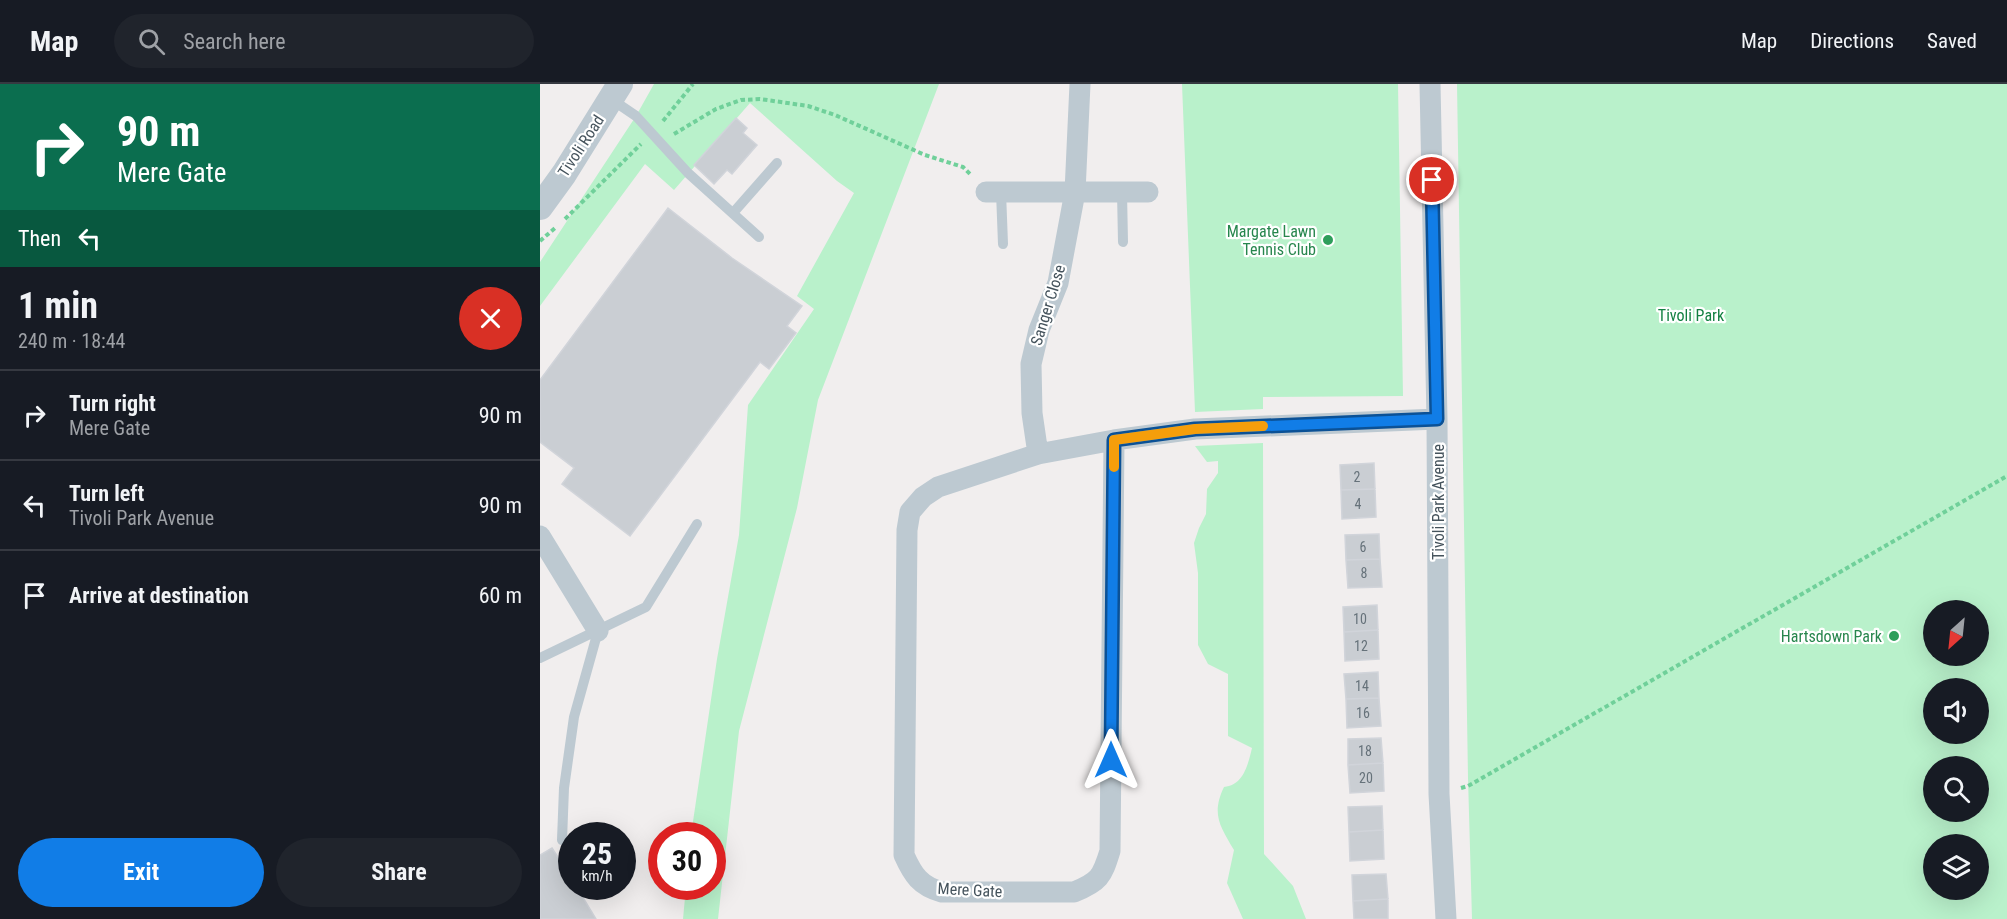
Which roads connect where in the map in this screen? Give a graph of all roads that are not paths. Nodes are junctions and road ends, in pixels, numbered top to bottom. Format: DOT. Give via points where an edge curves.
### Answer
graph roads {
  1 [pos="1080,84"];
  2 [pos="1430,84"];
  3 [pos="615,92"];
  4 [pos="777,163"];
  5 [pos="994,192"];
  6 [pos="1075,192"];
  7 [pos="1122,192"];
  8 [pos="1148,192"];
  9 [pos="540,207"];
  10 [pos="733,213"];
  11 [pos="759,237"];
  12 [pos="1123,242"];
  13 [pos="1003,244"];
  14 [pos="1437,419"];
  15 [pos="1114,440"];
  16 [pos="1038,454"];
  17 [pos="697,524"];
  18 [pos="540,536"];
  19 [pos="598,631"];
  20 [pos="540,658"];
  21 [pos="563,822"];
  22 [pos="1446,919"];
  1 -- 6 [label="street, Sanger Close"];
  2 -- 14 [label="street, Tivoli Park Avenue"];
  3 -- 9 [label="street, Tivoli Road"];
  3 -- 10 [label="lane" via="688,173"];
  4 -- 10 [label="lane"];
  5 -- 6 [label="street"];
  5 -- 13 [label="lane"];
  6 -- 7 [label="street"];
  6 -- 16 [label="street, Sanger Close" via="1058,283 1030,364"];
  7 -- 8 [label="street"];
  7 -- 12 [label="lane"];
  10 -- 11 [label="lane"];
  14 -- 15 [label="street, Mere Gate" via="1195,429"];
  14 -- 22 [label="street, Tivoli Park Avenue" via="1439,794"];
  15 -- 16 [label="street, Mere Gate"];
  15 -- 16 [label="street, Mere Gate" via="1110,851 1104,871 1092,885 1074,892 942,892 929,888 912,873 904,855 910,512 938,487"];
  17 -- 19 [label="lane" via="646,606"];
  18 -- 19 [label="street"];
  19 -- 20 [label="lane"];
  19 -- 21 [label="lane" via="574,717"];
}
